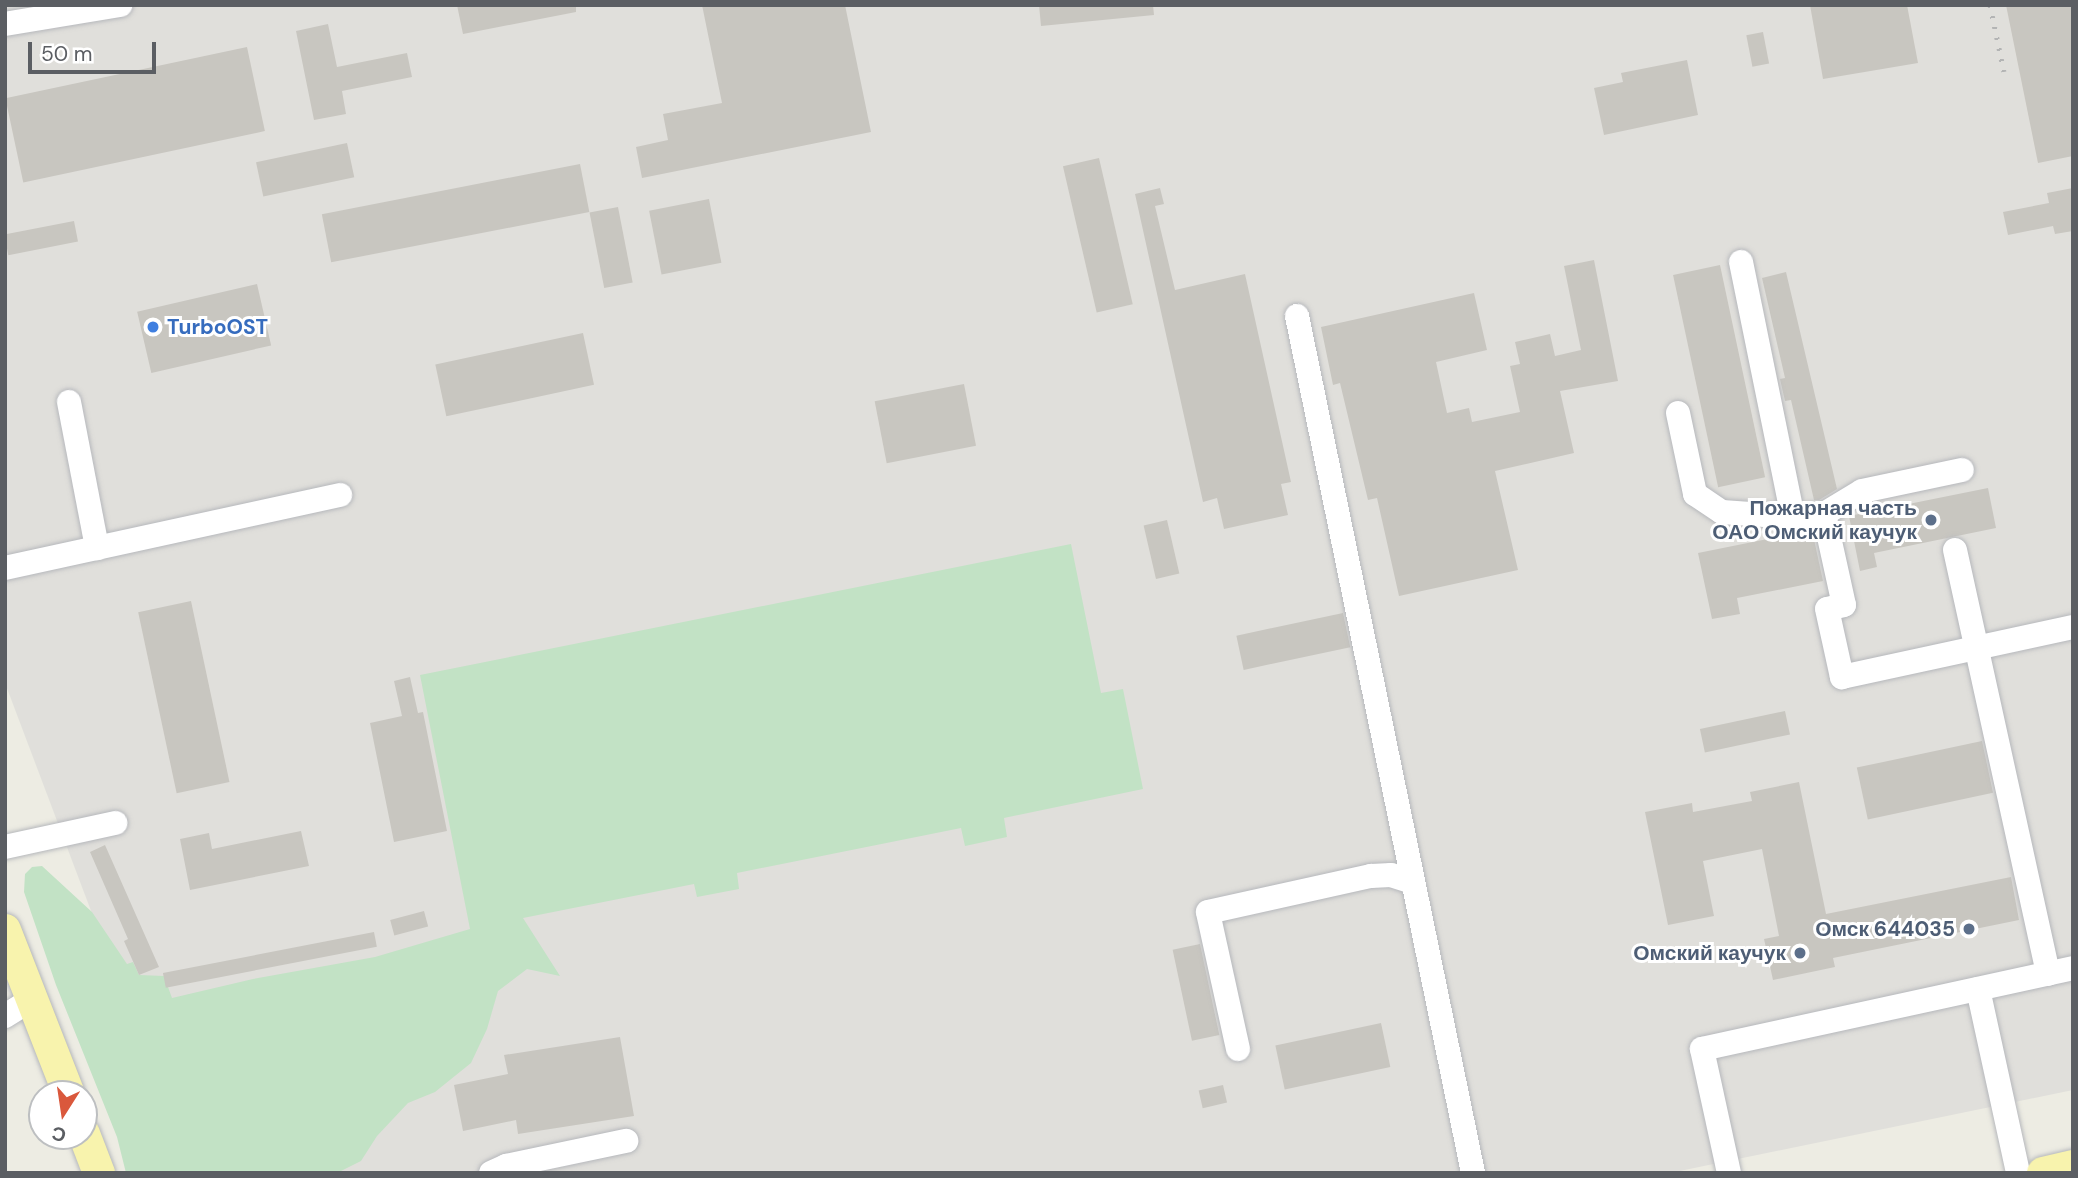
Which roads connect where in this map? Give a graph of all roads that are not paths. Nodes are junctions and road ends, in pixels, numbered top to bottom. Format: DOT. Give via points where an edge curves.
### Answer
graph roads {
  1 [pos="120,5"];
  2 [pos="5,24"];
  3 [pos="1741,262"];
  4 [pos="1297,316"];
  5 [pos="69,402"];
  6 [pos="1678,413"];
  7 [pos="1962,470"];
  8 [pos="340,495"];
  9 [pos="1824,513"];
  10 [pos="1793,517"];
  11 [pos="97,548"];
  12 [pos="1955,550"];
  13 [pos="5,568"];
  14 [pos="2073,627"];
  15 [pos="1976,648"];
  16 [pos="115,823"];
  17 [pos="5,847"];
  18 [pos="1413,882"];
  19 [pos="5,930"];
  20 [pos="2073,968"];
  21 [pos="2048,974"];
  22 [pos="1978,989"];
  23 [pos="32,999"];
  24 [pos="5,1016"];
  25 [pos="1238,1049"];
  26 [pos="64,1080"];
  27 [pos="626,1141"];
  28 [pos="90,1150"];
  29 [pos="547,1165"];
  30 [pos="2073,1166"];
  31 [pos="99,1173"];
  32 [pos="491,1173"];
  33 [pos="1473,1173"];
  34 [pos="1729,1173"];
  35 [pos="2018,1173"];
  36 [pos="2043,1173"];
  1 -- 2 [label="street"];
  3 -- 10 [label="street"];
  4 -- 18 [label="street"];
  5 -- 11 [label="street"];
  6 -- 10 [label="street" via="1695,494 1722,512"];
  7 -- 9 [label="street" via="1862,491"];
  8 -- 11 [label="street"];
  9 -- 10 [label="street"];
  9 -- 15 [label="street" via="1844,605 1827,609 1842,677"];
  11 -- 13 [label="street"];
  12 -- 15 [label="street"];
  14 -- 15 [label="street"];
  15 -- 21 [label="street"];
  16 -- 17 [label="street"];
  18 -- 25 [label="street" via="1371,876 1208,912"];
  18 -- 33 [label="street"];
  19 -- 23 [label="main road"];
  20 -- 21 [label="street"];
  21 -- 22 [label="street"];
  22 -- 34 [label="street" via="1702,1049"];
  22 -- 35 [label="street"];
  23 -- 24 [label="street"];
  23 -- 26 [label="main road"];
  27 -- 29 [label="street"];
  28 -- 31 [label="main road"];
  29 -- 32 [label="street" via="506,1166"];
  30 -- 36 [label="main road"];
}
